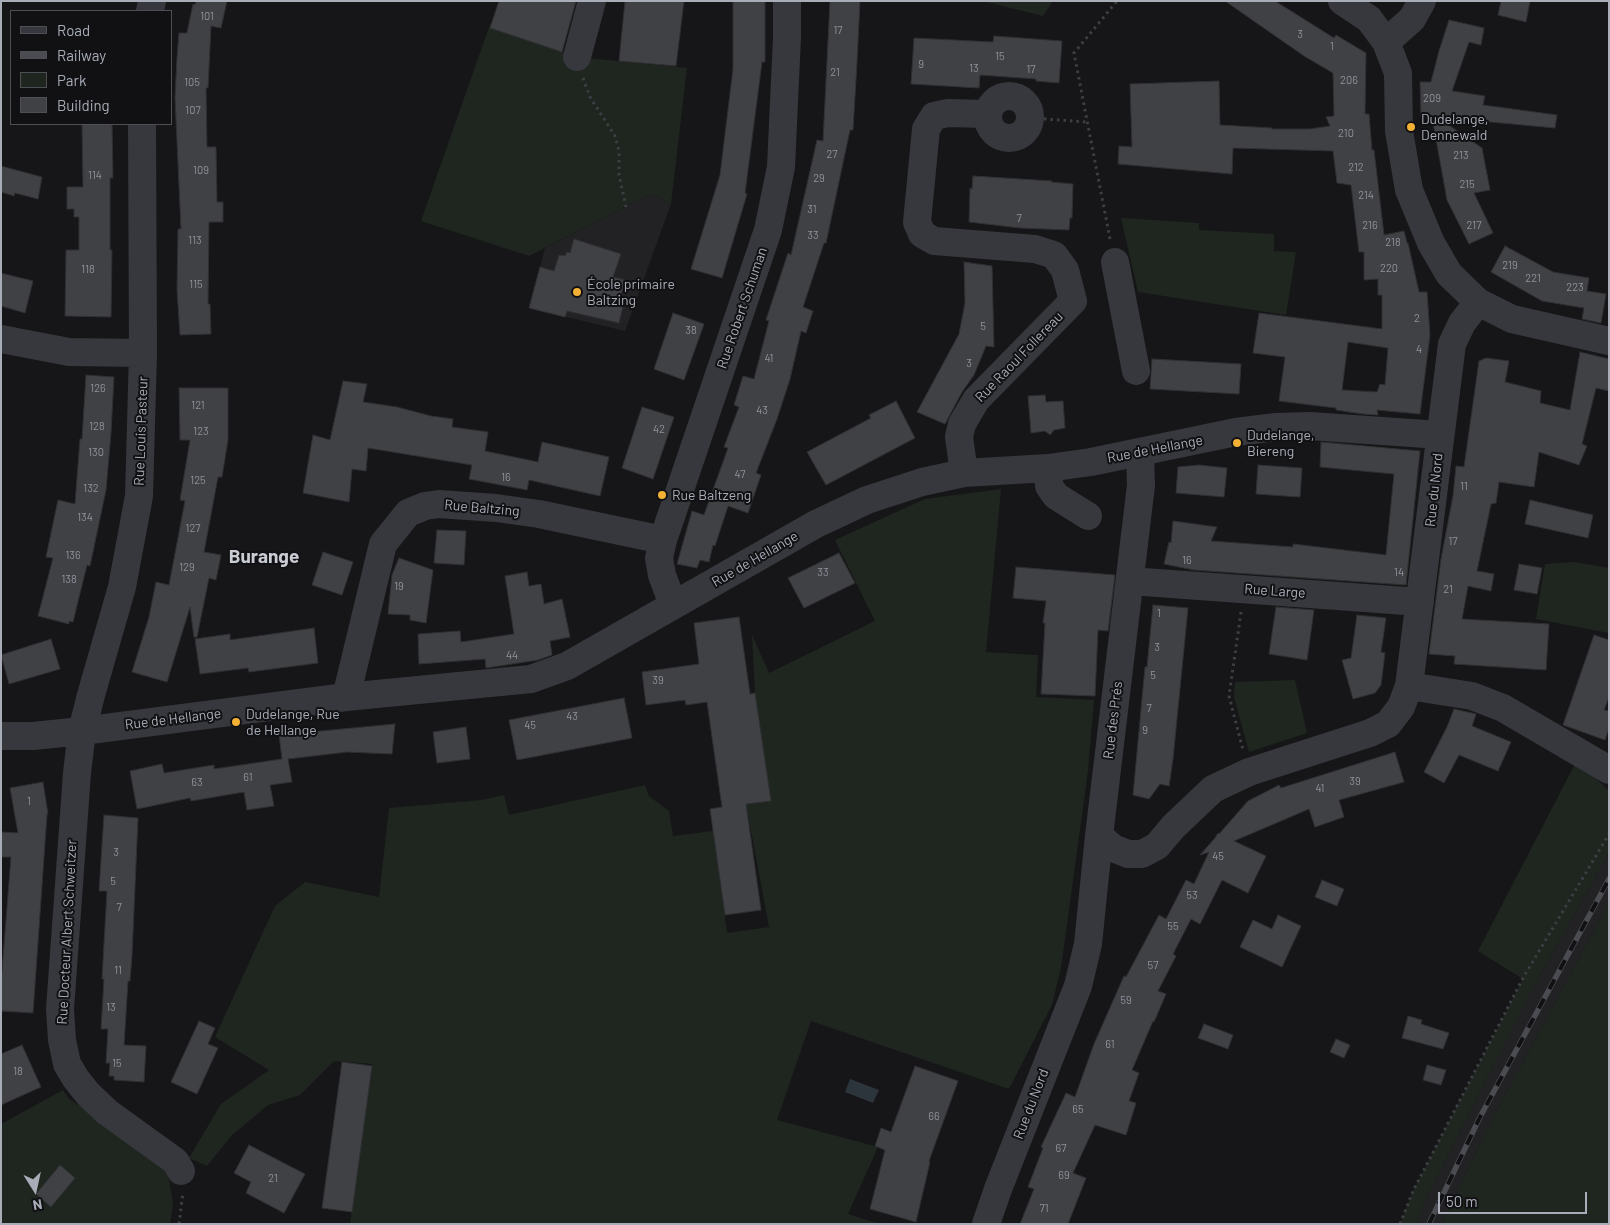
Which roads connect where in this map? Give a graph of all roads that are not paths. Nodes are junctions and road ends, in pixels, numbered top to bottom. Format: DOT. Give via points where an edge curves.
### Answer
graph roads {
  1 [pos="592,1"];
  2 [pos="787,1"];
  3 [pos="1342,1"];
  4 [pos="1422,1"];
  5 [pos="1386,42"];
  6 [pos="577,57"];
  7 [pos="1031,118"];
  8 [pos="142,125"];
  9 [pos="1115,262"];
  10 [pos="1478,302"];
  11 [pos="1,339"];
  12 [pos="1609,341"];
  13 [pos="143,353"];
  14 [pos="1136,371"];
  15 [pos="1440,435"];
  16 [pos="1140,453"];
  17 [pos="1048,468"];
  18 [pos="964,473"];
  19 [pos="1088,516"];
  20 [pos="663,540"];
  21 [pos="1130,580"];
  22 [pos="1420,602"];
  23 [pos="673,605"];
  24 [pos="1409,686"];
  25 [pos="346,697"];
  26 [pos="82,731"];
  27 [pos="1,736"];
  28 [pos="1609,770"];
  29 [pos="1099,836"];
  30 [pos="1078,986"];
  31 [pos="181,1171"];
  32 [pos="986,1224"];
  1 -- 6 [label="street"];
  2 -- 20 [label="street, Rue Robert Schuman" via="781,167 768,230"];
  3 -- 5 [label="street" via="1369,19"];
  4 -- 5 [label="street" via="1412,19"];
  5 -- 10 [label="street" via="1398,73 1399,131 1408,190 1431,243 1449,274"];
  7 -- 18 [label="street, Rue Raoul Follereau" via="1027,104 1007,95 994,101 987,114 934,116 926,129 917,222 922,234 934,241 1035,249 1054,255 1065,270 1073,302 976,400 962,424 959,437"];
  8 -- 13 [label="street, Rue Louis Pasteur"];
  9 -- 14 [label="street"];
  10 -- 12 [label="street" via="1512,319"];
  10 -- 15 [label="street, Rue du Nord" via="1462,322 1452,344"];
  11 -- 13 [label="street" via="69,352"];
  13 -- 26 [label="street, Rue Louis Pasteur" via="139,496 122,587"];
  15 -- 16 [label="street, Rue de Hellange" via="1276,426"];
  15 -- 22 [label="street, Rue du Nord"];
  16 -- 17 [label="street, Rue de Hellange"];
  16 -- 21 [label="street, Rue des Prés" via="1141,484"];
  17 -- 18 [label="street, Rue de Hellange"];
  17 -- 19 [label="street" via="1049,486 1056,496"];
  18 -- 23 [label="street, Rue de Hellange" via="922,482 867,500 816,524"];
  20 -- 23 [label="street, Rue Robert Schuman" via="659,558"];
  20 -- 25 [label="street, Rue Baltzing" via="496,508 439,504 408,513 384,544"];
  21 -- 22 [label="street, Rue Large"];
  21 -- 29 [label="street, Rue des Prés"];
  22 -- 24 [label="street, Rue du Nord"];
  23 -- 25 [label="street, Rue de Hellange" via="567,666 531,679"];
  24 -- 28 [label="street" via="1472,696 1503,708"];
  24 -- 29 [label="street, Rue du Nord" via="1401,707 1388,724 1370,733 1249,772 1213,789 1157,846 1142,854 1128,854 1113,848"];
  25 -- 26 [label="street, Rue de Hellange"];
  26 -- 27 [label="street, Rue de Hellange"];
  26 -- 31 [label="street, Rue Docteur Albert Schweitzer" via="60,1009 67,1064 88,1094 107,1112 169,1156"];
  29 -- 30 [label="street, Rue des Prés" via="1088,944"];
  30 -- 32 [label="street, Rue du Nord"];
}
